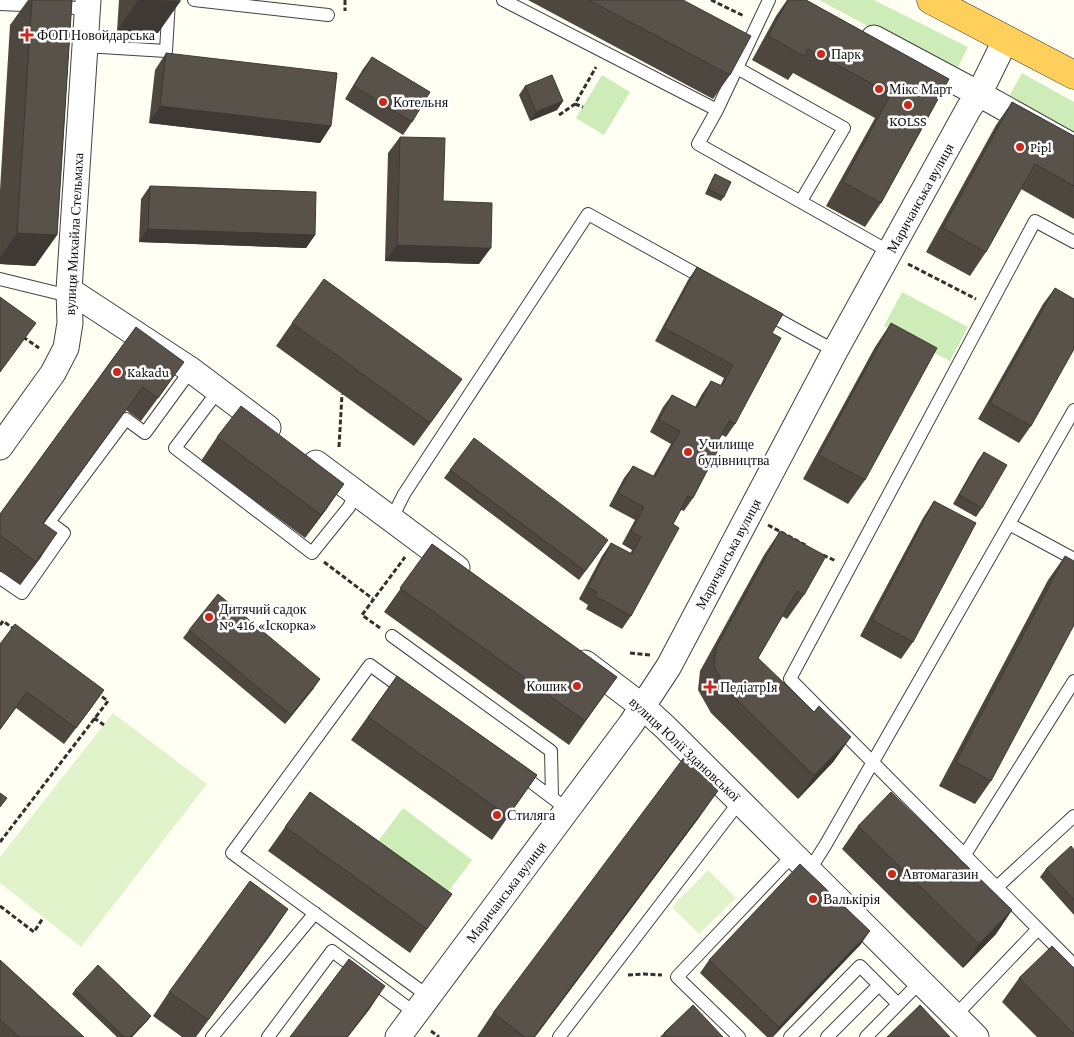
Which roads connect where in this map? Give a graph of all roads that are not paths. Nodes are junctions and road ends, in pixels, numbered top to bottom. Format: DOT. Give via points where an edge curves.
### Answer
graph roads {
  1 [pos="169,0"];
  2 [pos="194,0"];
  3 [pos="503,0"];
  4 [pos="769,0"];
  5 [pos="932,0"];
  6 [pos="0,4"];
  7 [pos="88,5"];
  8 [pos="328,15"];
  9 [pos="853,27"];
  10 [pos="1006,38"];
  11 [pos="85,46"];
  12 [pos="736,68"];
  13 [pos="1074,75"];
  14 [pos="978,94"];
  15 [pos="717,110"];
  16 [pos="1074,147"];
  17 [pos="801,201"];
  18 [pos="1074,242"];
  19 [pos="897,257"];
  20 [pos="0,279"];
  21 [pos="717,286"];
  22 [pos="69,290"];
  23 [pos="751,305"];
  24 [pos="835,351"];
  25 [pos="191,370"];
  26 [pos="218,391"];
  27 [pos="1074,410"];
  28 [pos="0,446"];
  29 [pos="356,493"];
  30 [pos="391,520"];
  31 [pos="1009,524"];
  32 [pos="1074,559"];
  33 [pos="0,578"];
  34 [pos="478,584"];
  35 [pos="392,636"];
  36 [pos="564,647"];
  37 [pos="1074,681"];
  38 [pos="417,699"];
  39 [pos="643,707"];
  40 [pos="873,763"];
  41 [pos="512,768"];
  42 [pos="740,801"];
  43 [pos="560,802"];
  44 [pos="1074,816"];
  45 [pos="964,856"];
  46 [pos="801,863"];
  47 [pos="997,887"];
  48 [pos="315,913"];
  49 [pos="1038,929"];
  50 [pos="1074,965"];
  51 [pos="921,982"];
  52 [pos="879,985"];
  53 [pos="898,1004"];
  54 [pos="424,1013"];
  55 [pos="955,1016"];
  56 [pos="212,1037"];
  57 [pos="268,1037"];
  58 [pos="398,1037"];
  59 [pos="559,1037"];
  60 [pos="739,1037"];
  61 [pos="790,1037"];
  62 [pos="827,1037"];
  63 [pos="866,1037"];
  64 [pos="976,1037"];
  1 -- 11 [label="lane" via="166,51"];
  2 -- 8 [label="lane"];
  3 -- 15 [label="lane"];
  4 -- 12 [label="lane"];
  5 -- 10 [label="highway"];
  6 -- 7 [label="lane"];
  7 -- 11 [label="street, вулиця Михайла Стельмаха"];
  9 -- 14 [label="street"];
  10 -- 13 [label="highway"];
  10 -- 14 [label="street, Маричанська вулиця"];
  11 -- 22 [label="street, вулиця Михайла Стельмаха"];
  12 -- 15 [label="lane"];
  12 -- 17 [label="lane" via="844,128"];
  14 -- 16 [label="street"];
  14 -- 19 [label="street, Маричанська вулиця"];
  15 -- 17 [label="lane" via="698,144"];
  17 -- 19 [label="lane"];
  18 -- 40 [label="lane" via="1035,221 790,679"];
  19 -- 24 [label="street, Маричанська вулиця"];
  20 -- 22 [label="lane" via="57,293"];
  21 -- 30 [label="lane" via="588,214 404,494"];
  22 -- 25 [label="street"];
  22 -- 28 [label="street, вулиця Михайла Стельмаха" via="70,324 66,348 53,373"];
  23 -- 24 [label="lane"];
  24 -- 39 [label="street, Маричанська вулиця" via="669,666"];
  25 -- 26 [label="street"];
  25 -- 33 [label="lane" via="145,433 126,419 49,522 64,533 22,593"];
  26 -- 29 [label="street"];
  26 -- 29 [label="lane" via="175,448 312,553"];
  27 -- 31 [label="lane"];
  29 -- 30 [label="street"];
  30 -- 34 [label="street"];
  31 -- 32 [label="lane"];
  31 -- 40 [label="lane"];
  35 -- 43 [label="lane" via="550,751"];
  36 -- 39 [label="street, вулиця Юлії Здановської"];
  37 -- 45 [label="lane"];
  38 -- 48 [label="lane" via="370,665 232,853"];
  39 -- 42 [label="street, вулиця Юлії Здановської"];
  39 -- 43 [label="street, Маричанська вулиця"];
  40 -- 45 [label="lane"];
  40 -- 46 [label="lane"];
  41 -- 43 [label="lane"];
  42 -- 46 [label="street, вулиця Юлії Здановської"];
  42 -- 59 [label="lane"];
  43 -- 54 [label="street, Маричанська вулиця"];
  44 -- 47 [label="lane"];
  45 -- 47 [label="lane"];
  46 -- 51 [label="street, вулиця Юлії Здановської"];
  46 -- 60 [label="lane" via="677,977"];
  47 -- 49 [label="lane"];
  48 -- 54 [label="lane"];
  48 -- 56 [label="lane"];
  49 -- 50 [label="lane"];
  49 -- 55 [label="lane"];
  51 -- 53 [label="lane"];
  51 -- 55 [label="street, вулиця Юлії Здановської"];
  52 -- 53 [label="lane"];
  52 -- 61 [label="lane" via="860,966"];
  52 -- 62 [label="lane"];
  53 -- 63 [label="lane"];
  54 -- 57 [label="lane" via="332,951"];
  54 -- 58 [label="street, Маричанська вулиця"];
  55 -- 64 [label="street, вулиця Юлії Здановської"];
}
